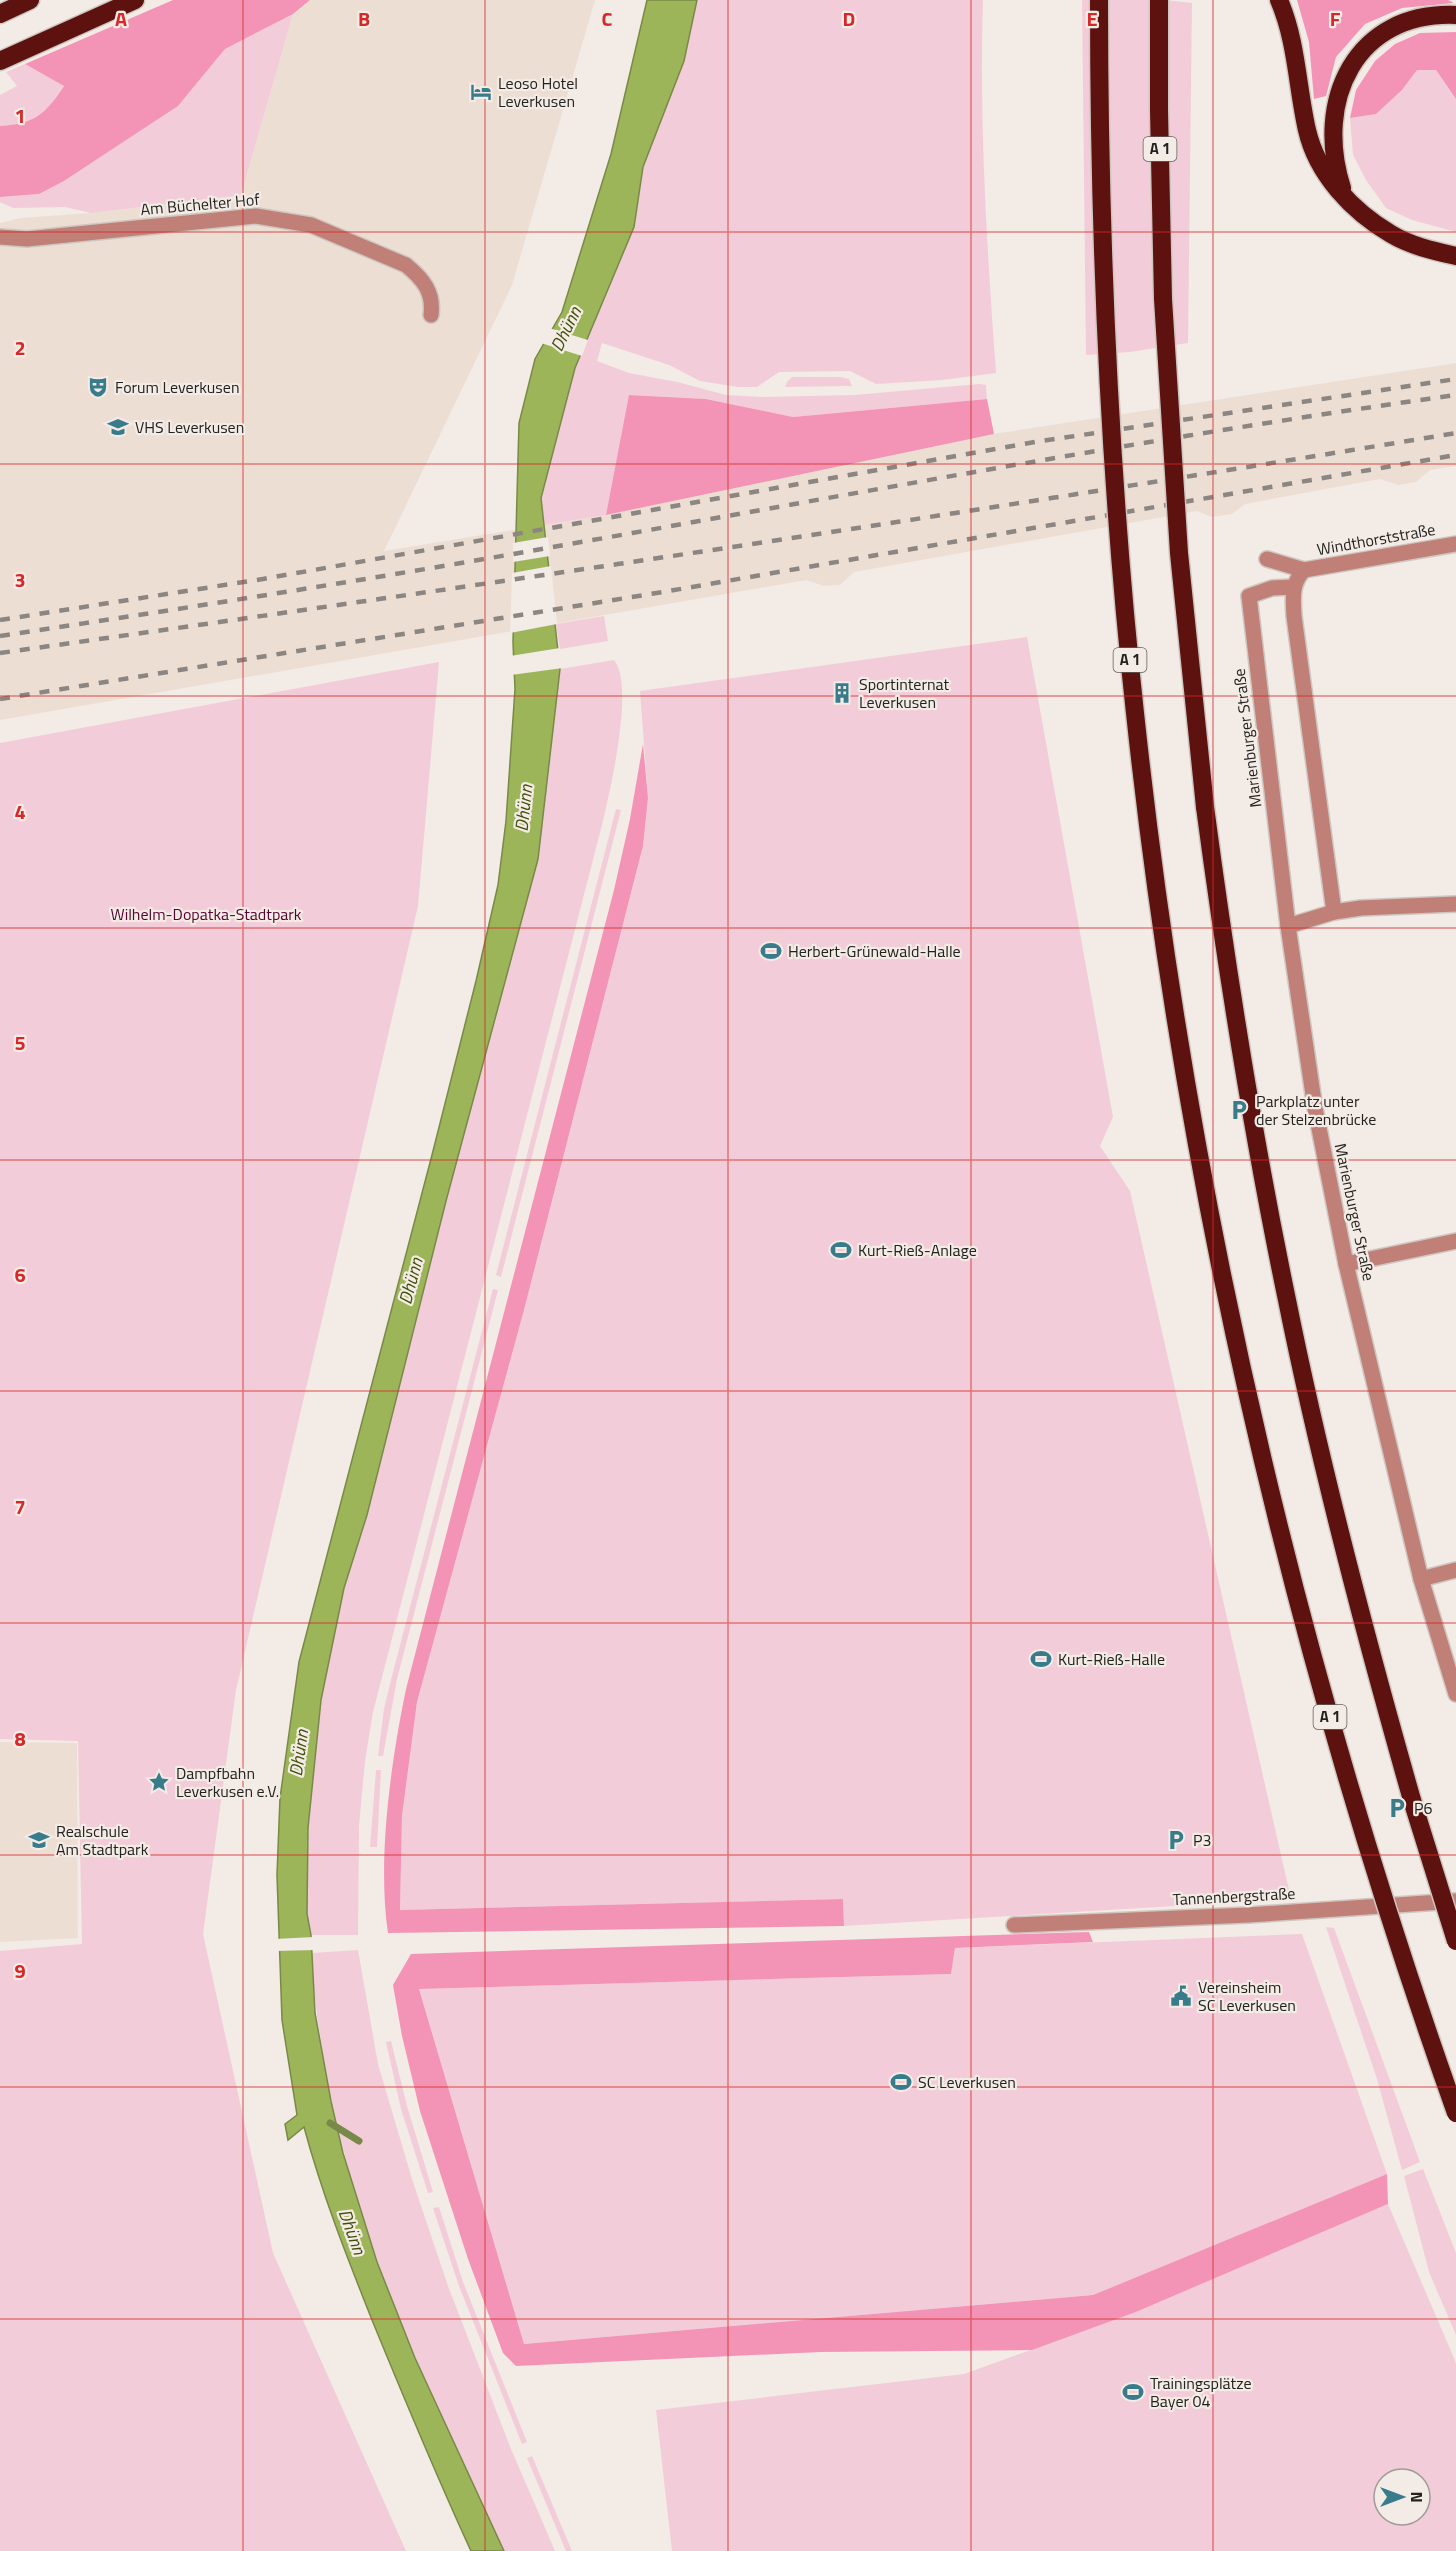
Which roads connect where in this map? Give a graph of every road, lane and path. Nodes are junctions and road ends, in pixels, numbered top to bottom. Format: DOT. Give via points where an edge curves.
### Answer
graph roads {
  1 [pos="30,0"];
  2 [pos="135,0"];
  3 [pos="1099,0"];
  4 [pos="1159,0"];
  5 [pos="1279,0"];
  6 [pos="0,14"];
  7 [pos="1456,15"];
  8 [pos="0,61"];
  9 [pos="1346,198"];
  10 [pos="0,237"];
  11 [pos="1456,256"];
  12 [pos="431,315"];
  13 [pos="1456,544"];
  14 [pos="1268,559"];
  15 [pos="1304,570"];
  16 [pos="1293,587"];
  17 [pos="1456,904"];
  18 [pos="1334,912"];
  19 [pos="1288,926"];
  20 [pos="1456,1241"];
  21 [pos="1346,1264"];
  22 [pos="1456,1570"];
  23 [pos="1421,1580"];
  24 [pos="1456,1694"];
  25 [pos="1456,1900"];
  26 [pos="1014,1925"];
  27 [pos="1456,1941"];
  28 [pos="1456,2113"];
  1 -- 6 [label="highway"];
  2 -- 8 [label="highway"];
  3 -- 28 [label="highway, A 1, bridge" via="1103,260 1120,552 1154,865 1201,1165 1230,1314 1290,1566 1358,1816"];
  4 -- 27 [label="highway, A 1, bridge" via="1163,299 1179,553 1205,807 1225,955 1274,1239 1324,1467 1380,1690"];
  5 -- 9 [label="highway" via="1288,22 1307,130 1319,166"];
  7 -- 9 [label="highway" via="1433,14 1396,24 1366,44 1344,78 1333,118 1334,163"];
  9 -- 11 [label="highway" via="1392,235 1421,248"];
  10 -- 12 [label="street, Am Büchelter Hof" via="27,239 209,219 276,218 311,225 405,265 429,290"];
  13 -- 15 [label="street, Windthorststraße"];
  14 -- 15 [label="street, Windthorststraße"];
  15 -- 16 [label="street"];
  16 -- 18 [label="street"];
  16 -- 19 [label="street, Marienburger Straße" via="1272,588 1249,596"];
  17 -- 18 [label="street"];
  18 -- 19 [label="street"];
  19 -- 21 [label="street, Marienburger Straße" via="1315,1108"];
  20 -- 21 [label="street"];
  21 -- 23 [label="street, Marienburger Straße"];
  22 -- 23 [label="street"];
  23 -- 24 [label="street, Marienburger Straße"];
  25 -- 26 [label="street, Tannenbergstraße" via="1248,1915"];
}
